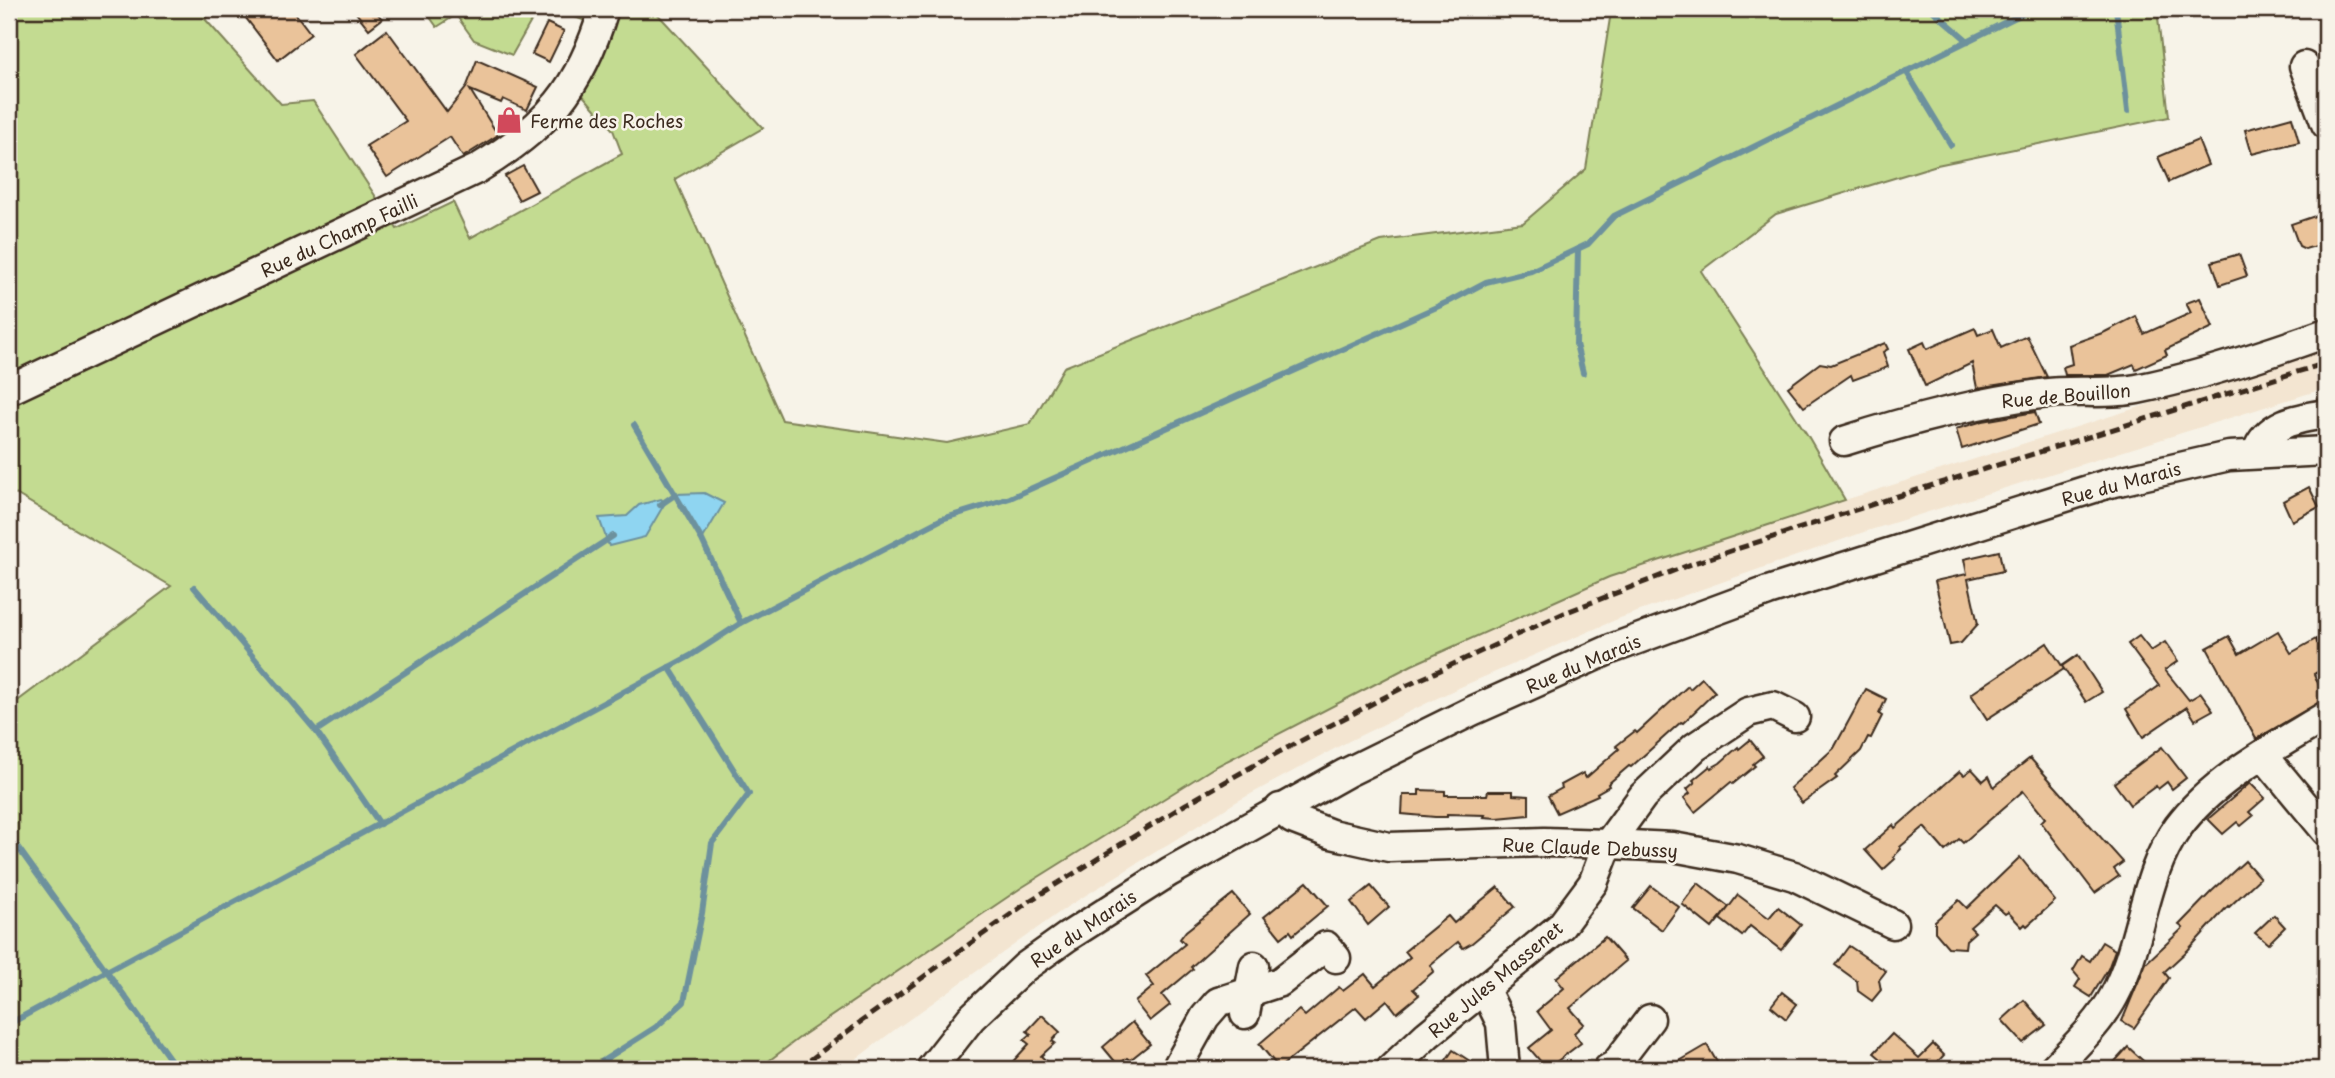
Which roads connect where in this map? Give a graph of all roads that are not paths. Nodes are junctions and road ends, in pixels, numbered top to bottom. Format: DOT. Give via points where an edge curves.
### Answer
graph roads {
  1 [pos="604,9"];
  2 [pos="2304,66"];
  3 [pos="2326,124"];
  4 [pos="2326,333"];
  5 [pos="9,390"];
  6 [pos="2326,414"];
  7 [pos="1844,441"];
  8 [pos="2326,451"];
  9 [pos="2256,454"];
  10 [pos="2326,716"];
  11 [pos="1796,717"];
  12 [pos="2263,755"];
  13 [pos="1280,808"];
  14 [pos="2326,831"];
  15 [pos="1608,844"];
  16 [pos="1893,924"];
  17 [pos="1336,958"];
  18 [pos="1484,988"];
  19 [pos="1650,1019"];
  20 [pos="2055,1068"];
  21 [pos="931,1069"];
  22 [pos="1176,1069"];
  23 [pos="1391,1069"];
  24 [pos="1505,1069"];
  25 [pos="1608,1069"];
  1 -- 5 [label="street, Rue du Champ Failli" via="572,87 515,146 455,179"];
  2 -- 3 [label="street"];
  4 -- 7 [label="street, Rue de Bouillon" via="2268,354 2135,389 2045,393 1972,404"];
  6 -- 9 [label="street" via="2294,419 2275,429 2259,444"];
  8 -- 9 [label="street, Rue du Marais"];
  9 -- 13 [label="street, Rue du Marais" via="2110,483 1768,591 1611,649 1472,711"];
  10 -- 12 [label="street"];
  11 -- 15 [label="street, Rue Jules Massenet" via="1773,706 1748,712 1695,747 1643,796"];
  12 -- 14 [label="street"];
  12 -- 20 [label="street" via="2222,782 2178,827 2153,872 2128,964 2114,997"];
  13 -- 15 [label="street, Rue Claude Debussy" via="1292,819 1331,834 1389,847"];
  13 -- 21 [label="street, Rue du Marais" via="1169,872 1025,967 971,1018"];
  15 -- 16 [label="street, Rue Claude Debussy" via="1674,847 1738,859 1794,876"];
  15 -- 18 [label="street, Rue Jules Massenet" via="1593,883 1561,926"];
  17 -- 22 [label="street" via="1326,946 1280,982 1218,1002"];
  18 -- 23 [label="street, Rue Jules Massenet"];
  18 -- 24 [label="street" via="1501,1023"];
  19 -- 25 [label="street"];
}
